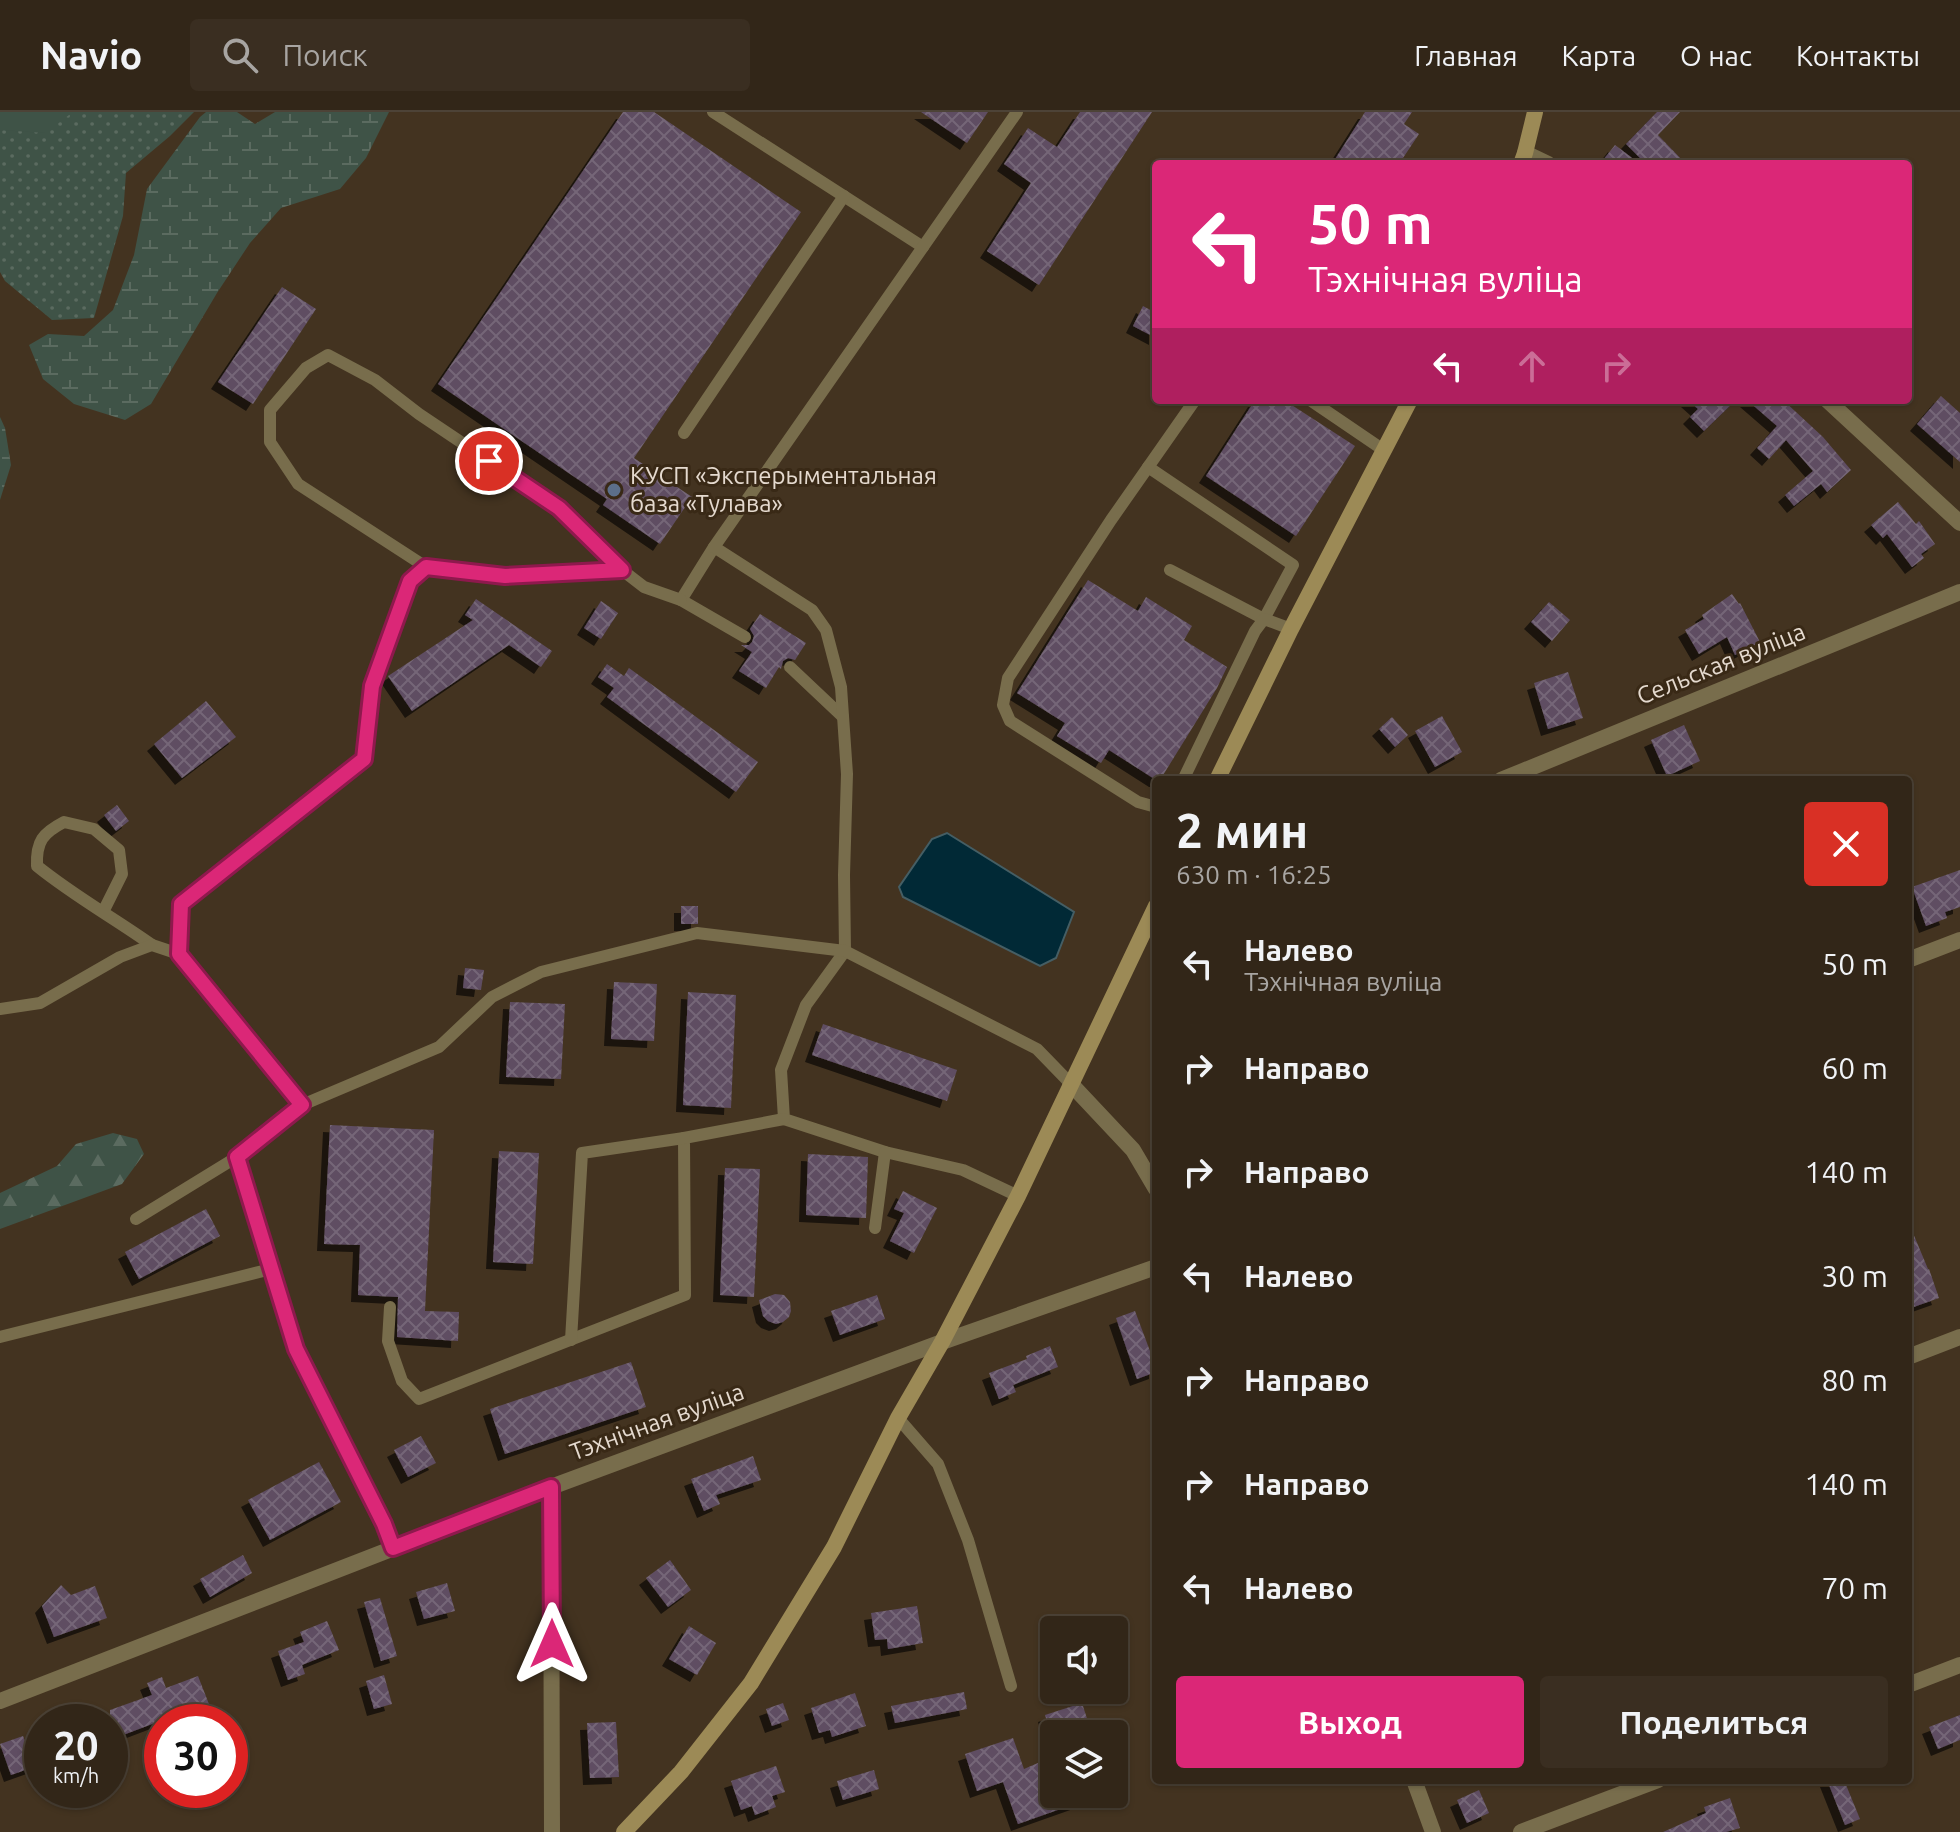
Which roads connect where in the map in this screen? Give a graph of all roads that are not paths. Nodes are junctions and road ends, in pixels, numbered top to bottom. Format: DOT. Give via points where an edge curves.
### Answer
graph roads {
  1 [pos="713,112"];
  2 [pos="1017,112"];
  3 [pos="1535,112"];
  4 [pos="1523,158"];
  5 [pos="844,196"];
  6 [pos="923,247"];
  7 [pos="1192,404"];
  8 [pos="1316,404"];
  9 [pos="1408,404"];
  10 [pos="1831,404"];
  11 [pos="684,433"];
  12 [pos="1385,451"];
  13 [pos="1148,467"];
  14 [pos="1960,523"];
  15 [pos="714,547"];
  16 [pos="426,567"];
  17 [pos="622,570"];
  18 [pos="1170,570"];
  19 [pos="1960,592"];
  20 [pos="681,600"];
  21 [pos="1264,619"];
  22 [pos="1291,629"];
  23 [pos="745,637"];
  24 [pos="790,667"];
  25 [pos="843,717"];
  26 [pos="1185,776"];
  27 [pos="1219,776"];
  28 [pos="1511,776"];
  29 [pos="1152,806"];
  30 [pos="103,912"];
  31 [pos="1151,923"];
  32 [pos="1960,940"];
  33 [pos="152,945"];
  34 [pos="845,951"];
  35 [pos="179,954"];
  36 [pos="1912,958"];
  37 [pos="0,1009"];
  38 [pos="1070,1083"];
  39 [pos="302,1105"];
  40 [pos="784,1119"];
  41 [pos="684,1138"];
  42 [pos="885,1152"];
  43 [pos="237,1157"];
  44 [pos="1152,1182"];
  45 [pos="1018,1196"];
  46 [pos="136,1219"];
  47 [pos="875,1228"];
  48 [pos="1152,1268"];
  49 [pos="271,1269"];
  50 [pos="390,1307"];
  51 [pos="0,1337"];
  52 [pos="1960,1337"];
  53 [pos="571,1340"];
  54 [pos="942,1342"];
  55 [pos="1912,1355"];
  56 [pos="898,1418"];
  57 [pos="551,1487"];
  58 [pos="393,1548"];
  59 [pos="1960,1665"];
  60 [pos="1912,1683"];
  61 [pos="1011,1686"];
  62 [pos="0,1701"];
  63 [pos="1415,1784"];
  64 [pos="1647,1784"];
  65 [pos="552,1832"];
  66 [pos="624,1832"];
  67 [pos="1433,1832"];
  68 [pos="1521,1832"];
  1 -- 5 [label="lane"];
  2 -- 6 [label="lane"];
  3 -- 4 [label="street"];
  5 -- 6 [label="lane"];
  5 -- 11 [label="lane"];
  6 -- 15 [label="lane"];
  7 -- 13 [label="lane"];
  8 -- 12 [label="lane"];
  9 -- 12 [label="street"];
  10 -- 14 [label="street"];
  12 -- 22 [label="street"];
  13 -- 21 [label="lane" via="1293,565"];
  13 -- 29 [label="lane" via="1008,678 1003,705 1010,721"];
  15 -- 20 [label="lane"];
  15 -- 25 [label="lane" via="812,610 826,630"];
  16 -- 17 [label="lane" via="505,576"];
  16 -- 17 [label="lane" via="298,484 270,442 270,410 306,368 328,355 375,380 559,508"];
  16 -- 35 [label="lane" via="410,581 372,686 364,759 181,904"];
  17 -- 20 [label="lane" via="644,587"];
  18 -- 21 [label="lane"];
  19 -- 28 [label="street, Сельская вуліца"];
  20 -- 23 [label="lane"];
  21 -- 22 [label="lane"];
  21 -- 26 [label="lane"];
  22 -- 27 [label="street"];
  24 -- 25 [label="lane"];
  25 -- 34 [label="lane"];
  30 -- 30 [label="lane" via="37,866 37,849 47,830 64,822 94,829 119,850 122,874"];
  30 -- 33 [label="lane"];
  31 -- 38 [label="street"];
  32 -- 36 [label="street"];
  33 -- 35 [label="lane"];
  33 -- 37 [label="lane" via="120,957 40,1003"];
  34 -- 38 [label="lane" via="1037,1049"];
  34 -- 39 [label="lane" via="697,933 541,972 492,997 439,1047"];
  34 -- 40 [label="lane" via="806,1005 781,1070"];
  35 -- 39 [label="lane"];
  38 -- 44 [label="street" via="1133,1150"];
  38 -- 45 [label="street"];
  39 -- 43 [label="lane"];
  40 -- 41 [label="lane"];
  40 -- 42 [label="lane"];
  41 -- 53 [label="lane" via="685,1295"];
  41 -- 53 [label="lane" via="582,1153"];
  42 -- 45 [label="lane" via="963,1170"];
  42 -- 47 [label="lane"];
  43 -- 46 [label="lane"];
  43 -- 49 [label="lane"];
  45 -- 54 [label="street"];
  48 -- 54 [label="street, Тэхнічная вуліца"];
  49 -- 51 [label="lane"];
  49 -- 58 [label="lane" via="296,1349"];
  50 -- 53 [label="lane" via="388,1341 402,1381 419,1399"];
  52 -- 55 [label="street"];
  54 -- 56 [label="street"];
  54 -- 57 [label="street, Тэхнічная вуліца"];
  56 -- 61 [label="lane" via="938,1464 968,1540"];
  56 -- 66 [label="street" via="834,1547 751,1683 681,1772"];
  57 -- 58 [label="street, Тэхнічная вуліца"];
  57 -- 65 [label="street"];
  58 -- 62 [label="street, Тэхнічная вуліца"];
  59 -- 60 [label="street"];
  63 -- 67 [label="street"];
  64 -- 68 [label="street"];
}
